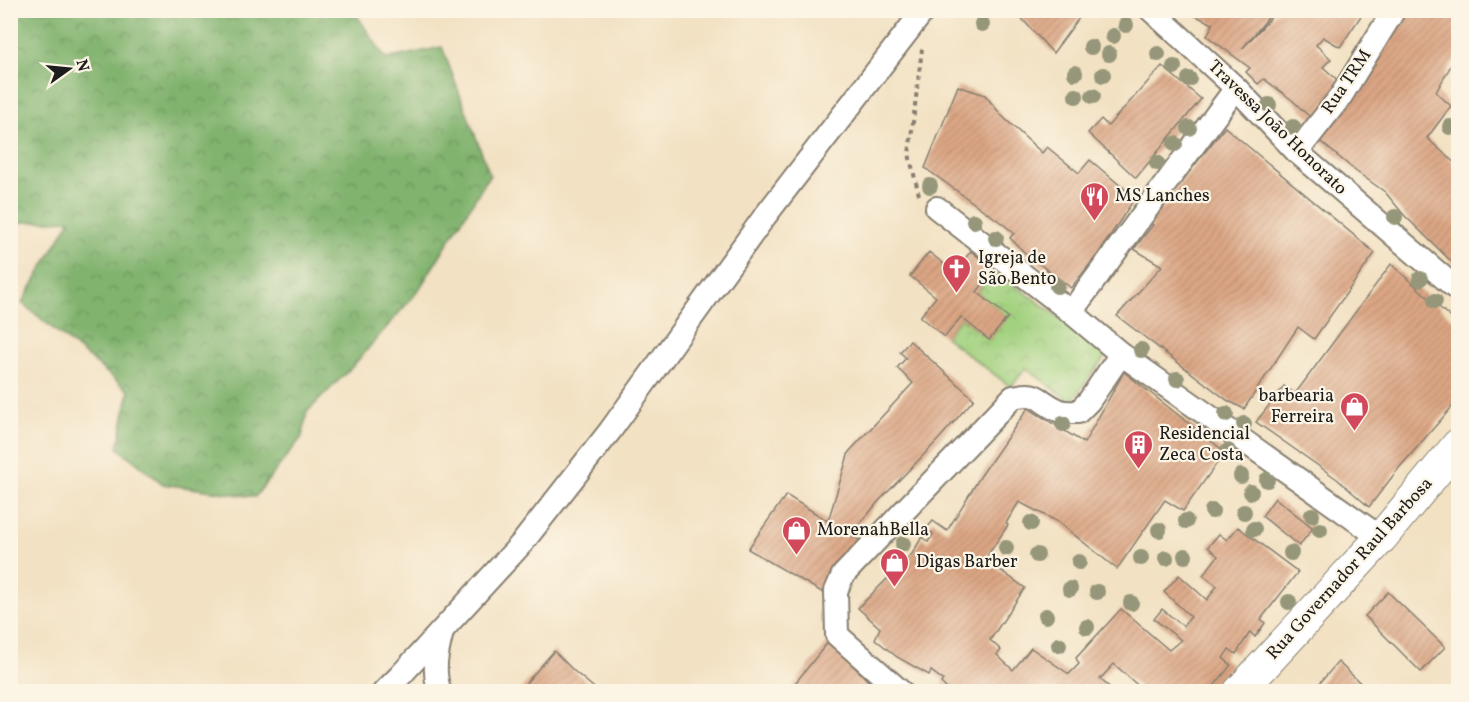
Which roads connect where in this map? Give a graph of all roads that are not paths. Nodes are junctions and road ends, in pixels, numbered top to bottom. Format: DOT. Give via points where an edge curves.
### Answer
graph roads {
  1 [pos="924,10"];
  2 [pos="1151,10"];
  3 [pos="1394,10"];
  4 [pos="1236,88"];
  5 [pos="1297,152"];
  6 [pos="937,208"];
  7 [pos="1458,290"];
  8 [pos="1071,312"];
  9 [pos="1121,354"];
  10 [pos="1458,445"];
  11 [pos="1381,538"];
  12 [pos="444,627"];
  13 [pos="384,692"];
  14 [pos="440,692"];
  15 [pos="901,692"];
  16 [pos="1239,692"];
  1 -- 12 [label="street" via="765,216 560,496"];
  2 -- 4 [label="street, Travessa João Honorato"];
  3 -- 5 [label="street, Rua TRM" via="1341,96"];
  4 -- 5 [label="street, Travessa João Honorato"];
  4 -- 8 [label="street"];
  5 -- 7 [label="street, Travessa João Honorato"];
  6 -- 8 [label="street"];
  8 -- 9 [label="street"];
  9 -- 11 [label="street"];
  9 -- 15 [label="street" via="1078,412 1060,411 1029,394 1013,397 843,575 836,591 837,635"];
  10 -- 11 [label="street, Rua Governador Raul Barbosa"];
  11 -- 16 [label="street, Rua Governador Raul Barbosa"];
  12 -- 13 [label="street"];
  12 -- 14 [label="street" via="435,669"];
}
